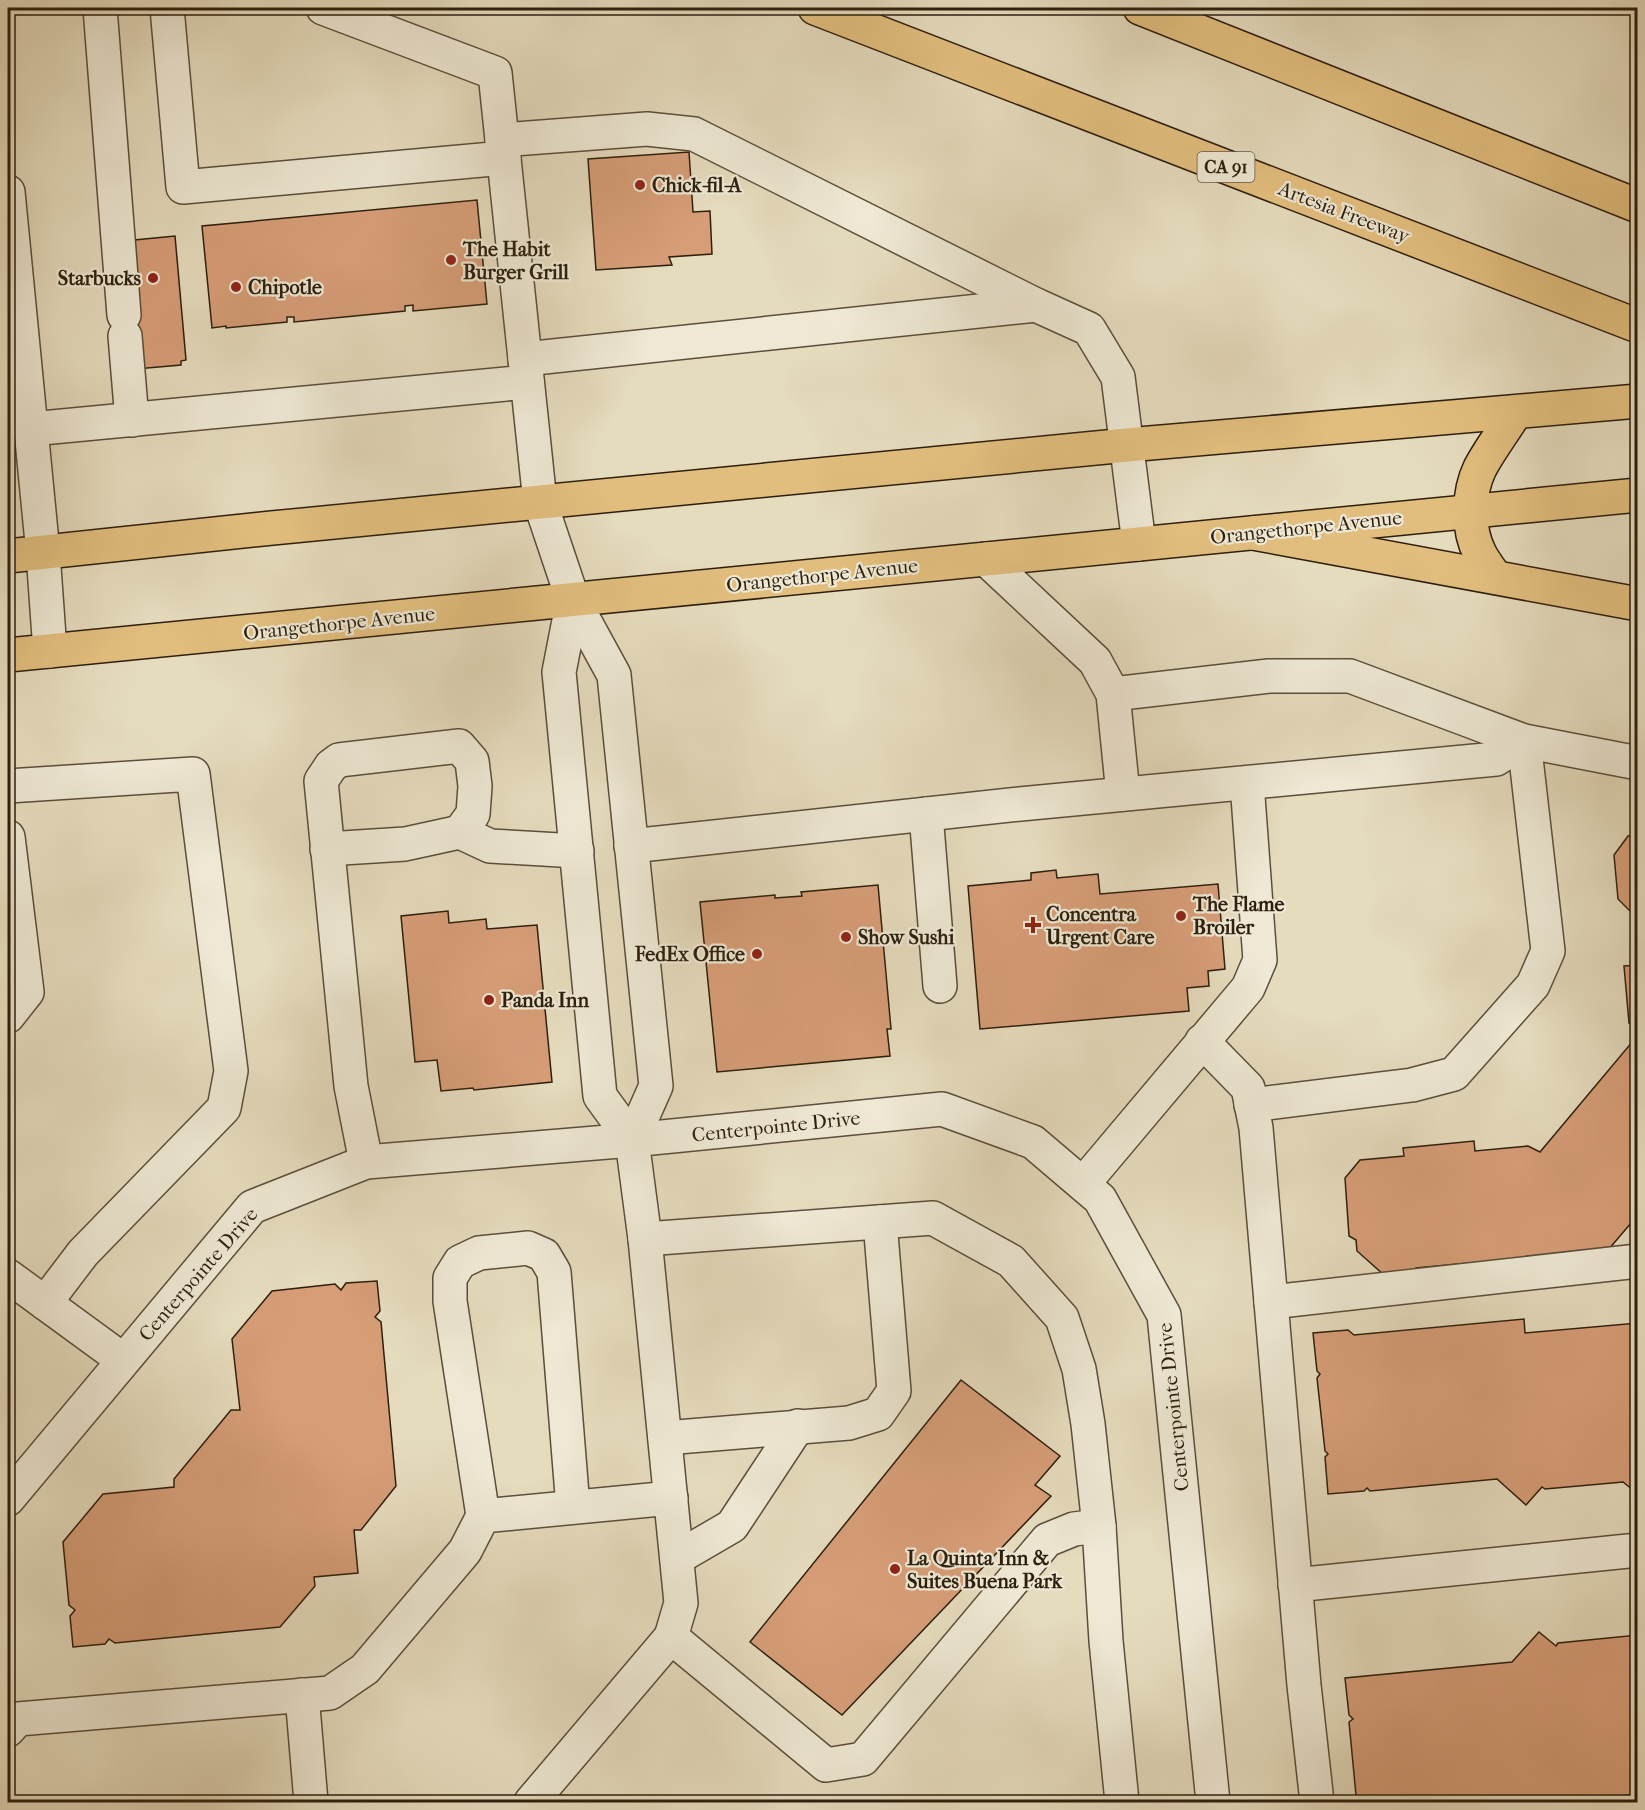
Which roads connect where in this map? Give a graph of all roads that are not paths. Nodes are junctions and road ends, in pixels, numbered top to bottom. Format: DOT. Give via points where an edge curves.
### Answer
graph roads {
  1 [pos="100,8"];
  2 [pos="167,8"];
  3 [pos="323,8"];
  4 [pos="815,8"];
  5 [pos="1140,8"];
  6 [pos="503,149"];
  7 [pos="8,192"];
  8 [pos="1638,206"];
  9 [pos="1036,305"];
  10 [pos="1638,326"];
  11 [pos="526,371"];
  12 [pos="1638,401"];
  13 [pos="1515,413"];
  14 [pos="132,420"];
  15 [pos="31,429"];
  16 [pos="1127,445"];
  17 [pos="1638,495"];
  18 [pos="540,502"];
  19 [pos="1471,511"];
  20 [pos="1253,533"];
  21 [pos="1139,544"];
  22 [pos="43,553"];
  23 [pos="8,556"];
  24 [pos="986,559"];
  25 [pos="1495,577"];
  26 [pos="573,600"];
  27 [pos="1638,604"];
  28 [pos="50,651"];
  29 [pos="8,655"];
  30 [pos="1113,694"];
  31 [pos="1524,741"];
  32 [pos="1638,763"];
  33 [pos="1247,783"];
  34 [pos="8,786"];
  35 [pos="1123,794"];
  36 [pos="926,814"];
  37 [pos="460,832"];
  38 [pos="8,837"];
  39 [pos="631,846"];
  40 [pos="327,849"];
  41 [pos="577,851"];
  42 [pos="940,986"];
  43 [pos="8,1016"];
  44 [pos="1202,1041"];
  45 [pos="1251,1105"];
  46 [pos="632,1140"];
  47 [pos="366,1162"];
  48 [pos="1083,1185"];
  49 [pos="880,1222"];
  50 [pos="645,1239"];
  51 [pos="1638,1261"];
  52 [pos="8,1276"];
  53 [pos="1271,1302"];
  54 [pos="45,1303"];
  55 [pos="123,1360"];
  56 [pos="798,1426"];
  57 [pos="665,1438"];
  58 [pos="671,1497"];
  59 [pos="8,1499"];
  60 [pos="573,1507"];
  61 [pos="483,1516"];
  62 [pos="1099,1526"];
  63 [pos="1638,1550"];
  64 [pos="677,1558"];
  65 [pos="1295,1585"];
  66 [pos="671,1637"];
  67 [pos="302,1695"];
  68 [pos="8,1730"];
  69 [pos="311,1803"];
  70 [pos="531,1803"];
  71 [pos="1122,1803"];
  72 [pos="1214,1803"];
  73 [pos="1317,1803"];
  1 -- 14 [label="street"];
  2 -- 6 [label="street" via="183,187"];
  3 -- 6 [label="street" via="495,73"];
  4 -- 10 [label="main road, Artesia Freeway / CA 91"];
  5 -- 8 [label="main road"];
  6 -- 9 [label="street" via="647,129 694,134"];
  6 -- 11 [label="street"];
  7 -- 15 [label="street"];
  9 -- 11 [label="street"];
  9 -- 16 [label="street" via="1089,329 1118,377"];
  11 -- 14 [label="street"];
  11 -- 18 [label="street"];
  12 -- 13 [label="main road"];
  13 -- 16 [label="main road"];
  13 -- 19 [label="main road" via="1480,469"];
  14 -- 15 [label="street"];
  15 -- 22 [label="street"];
  16 -- 18 [label="main road"];
  16 -- 21 [label="street"];
  17 -- 19 [label="main road, Orangethorpe Avenue"];
  18 -- 22 [label="main road"];
  18 -- 26 [label="street"];
  19 -- 20 [label="main road, Orangethorpe Avenue"];
  19 -- 25 [label="main road" via="1479,552"];
  20 -- 21 [label="main road, Orangethorpe Avenue"];
  20 -- 25 [label="main road"];
  21 -- 24 [label="main road, Orangethorpe Avenue"];
  22 -- 23 [label="main road"];
  22 -- 28 [label="street"];
  24 -- 26 [label="main road, Orangethorpe Avenue"];
  24 -- 30 [label="street" via="1095,661"];
  25 -- 27 [label="main road"];
  26 -- 28 [label="main road, Orangethorpe Avenue"];
  26 -- 39 [label="street" via="615,675"];
  26 -- 41 [label="street" via="560,672"];
  28 -- 29 [label="main road, Orangethorpe Avenue"];
  30 -- 31 [label="street" via="1269,675 1350,676"];
  30 -- 35 [label="street"];
  31 -- 32 [label="street"];
  31 -- 33 [label="street" via="1496,759"];
  31 -- 45 [label="street" via="1548,951 1533,985 1454,1074 1412,1085"];
  33 -- 35 [label="street"];
  33 -- 44 [label="street" via="1260,960 1248,988"];
  34 -- 54 [label="street" via="194,774 231,1071 224,1108 83,1253"];
  35 -- 36 [label="street"];
  36 -- 39 [label="street"];
  36 -- 42 [label="street"];
  37 -- 40 [label="street" via="405,844"];
  37 -- 40 [label="street" via="473,814 472,761 459,746 393,753 339,760 331,766 321,781"];
  37 -- 41 [label="street" via="490,846"];
  38 -- 43 [label="street" via="27,992"];
  39 -- 46 [label="street" via="656,1086"];
  40 -- 47 [label="street" via="351,1086"];
  41 -- 46 [label="street" via="600,1096"];
  44 -- 45 [label="street" via="1248,1088"];
  44 -- 48 [label="street"];
  45 -- 53 [label="street"];
  46 -- 47 [label="street, Centerpointe Drive"];
  46 -- 48 [label="street, Centerpointe Drive" via="942,1109 1033,1142"];
  46 -- 50 [label="street"];
  47 -- 55 [label="street, Centerpointe Drive" via="252,1207"];
  48 -- 72 [label="street, Centerpointe Drive" via="1100,1199 1164,1315"];
  49 -- 50 [label="street"];
  49 -- 56 [label="street" via="894,1391 878,1414 849,1423"];
  49 -- 62 [label="street" via="933,1218 1011,1261 1062,1318 1079,1369"];
  50 -- 57 [label="street"];
  51 -- 53 [label="street"];
  52 -- 54 [label="street"];
  53 -- 65 [label="street"];
  54 -- 55 [label="street"];
  55 -- 59 [label="street, Centerpointe Drive"];
  56 -- 57 [label="street"];
  56 -- 64 [label="street" via="732,1526"];
  57 -- 58 [label="street"];
  58 -- 60 [label="street"];
  58 -- 64 [label="street"];
  60 -- 61 [label="street"];
  60 -- 61 [label="street" via="554,1272 544,1255 528,1248 479,1253 460,1262 450,1278 450,1300"];
  61 -- 67 [label="street" via="465,1551 365,1669 330,1693"];
  62 -- 66 [label="street" via="1074,1529 1047,1540 863,1759 826,1765"];
  62 -- 71 [label="street"];
  63 -- 65 [label="street"];
  64 -- 66 [label="street" via="681,1603"];
  65 -- 73 [label="street"];
  66 -- 70 [label="street"];
  67 -- 68 [label="street" via="18,1719"];
  67 -- 69 [label="street"];
}
